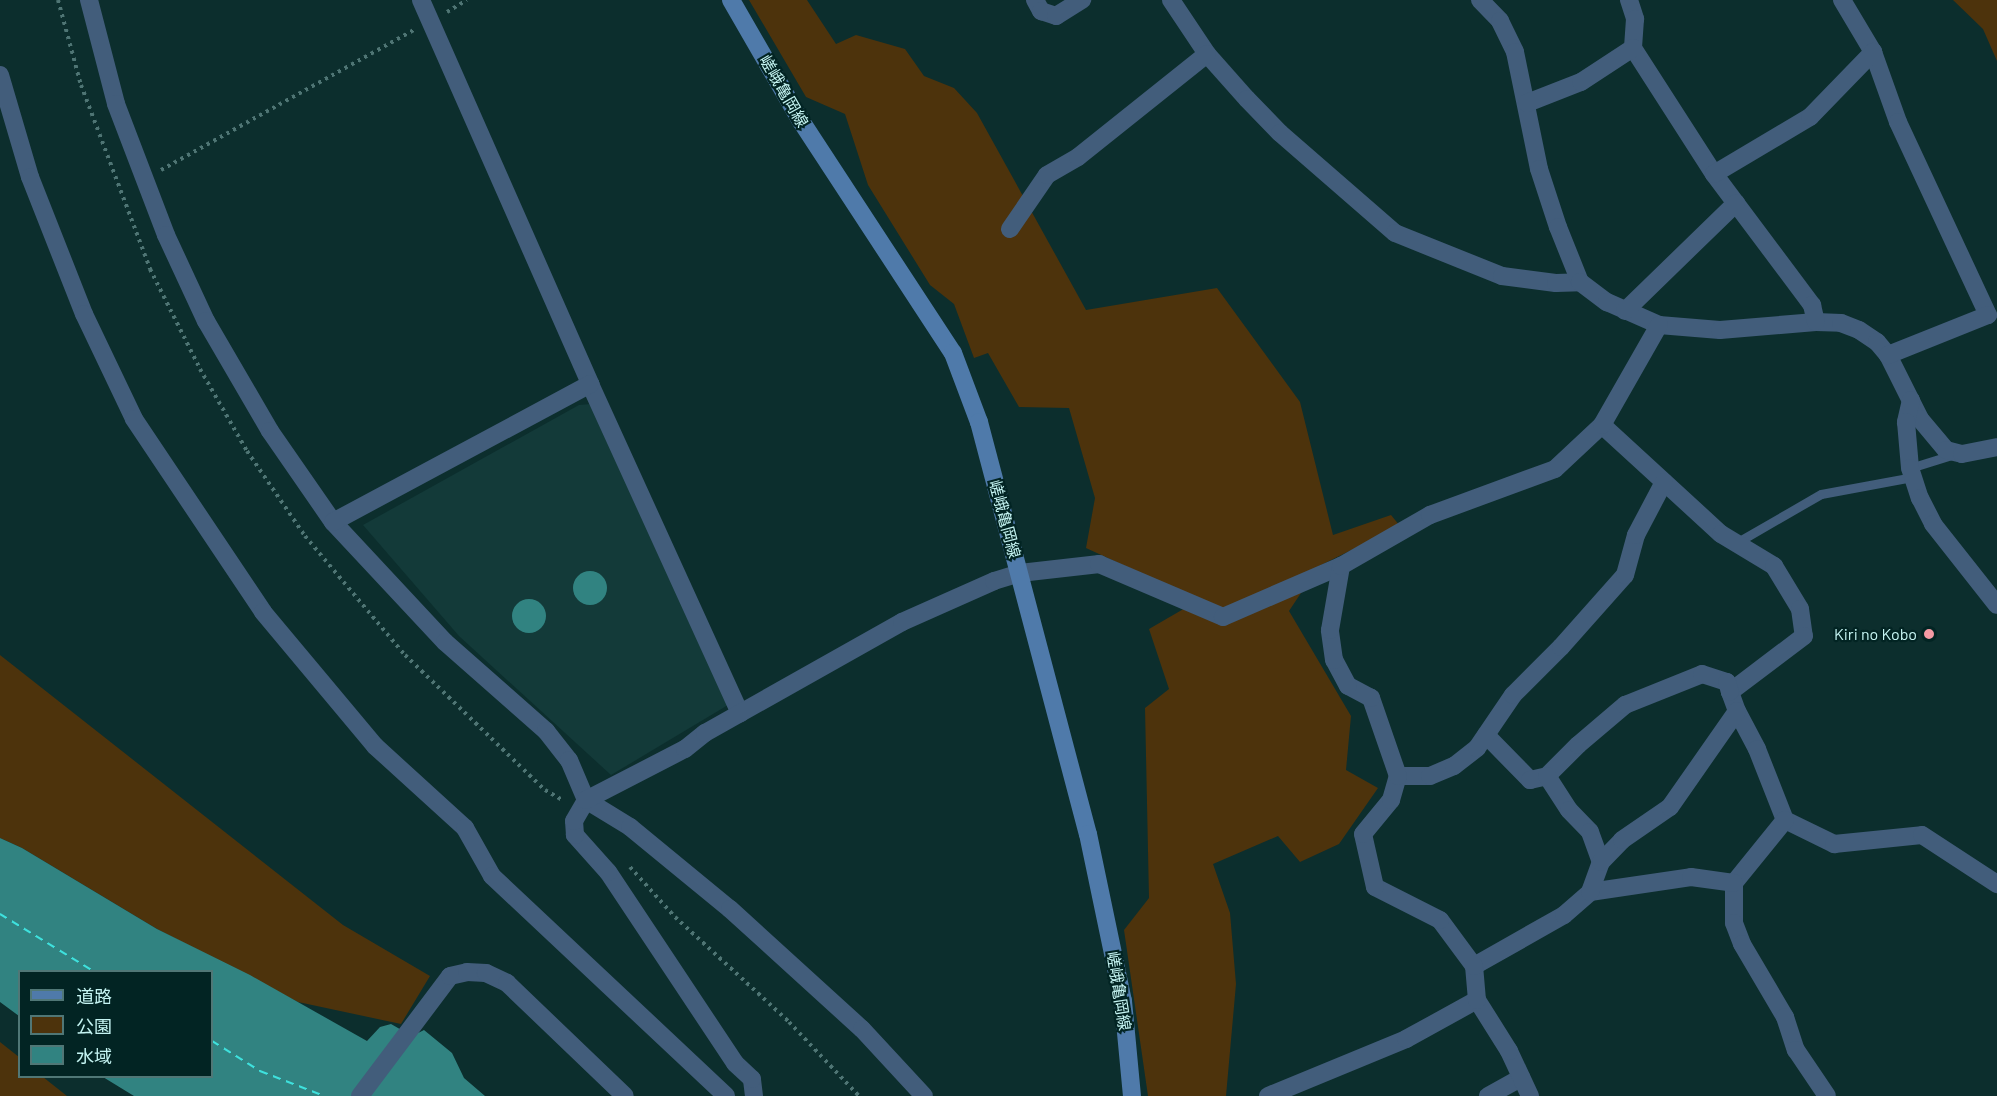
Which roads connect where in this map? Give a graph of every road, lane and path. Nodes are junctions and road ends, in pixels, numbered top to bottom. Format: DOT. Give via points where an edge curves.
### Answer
graph roads {
  1 [pos="89,0"];
  2 [pos="421,0"];
  3 [pos="467,0"];
  4 [pos="731,0"];
  5 [pos="1035,0"];
  6 [pos="1082,0"];
  7 [pos="1171,0"];
  8 [pos="1480,0"];
  9 [pos="1629,0"];
  10 [pos="1842,0"];
  11 [pos="431,21"];
  12 [pos="1633,48"];
  13 [pos="1873,52"];
  14 [pos="1207,54"];
  15 [pos="0,75"];
  16 [pos="1527,103"];
  17 [pos="1714,174"];
  18 [pos="144,179"];
  19 [pos="1736,203"];
  20 [pos="1010,229"];
  21 [pos="1580,282"];
  22 [pos="1625,310"];
  23 [pos="1992,320"];
  24 [pos="1816,322"];
  25 [pos="1659,325"];
  26 [pos="1888,355"];
  27 [pos="590,384"];
  28 [pos="1911,400"];
  29 [pos="1602,425"];
  30 [pos="1997,447"];
  31 [pos="1957,453"];
  32 [pos="1911,472"];
  33 [pos="1664,482"];
  34 [pos="333,522"];
  35 [pos="1736,543"];
  36 [pos="1341,566"];
  37 [pos="1020,573"];
  38 [pos="1997,605"];
  39 [pos="1730,692"];
  40 [pos="1737,711"];
  41 [pos="740,713"];
  42 [pos="1486,735"];
  43 [pos="1398,776"];
  44 [pos="1547,776"];
  45 [pos="586,800"];
  46 [pos="1785,820"];
  47 [pos="1601,862"];
  48 [pos="1734,883"];
  49 [pos="1997,884"];
  50 [pos="1590,892"];
  51 [pos="675,917"];
  52 [pos="1474,966"];
  53 [pos="1477,1000"];
  54 [pos="1521,1078"];
  55 [pos="360,1096"];
  56 [pos="625,1096"];
  57 [pos="726,1096"];
  58 [pos="754,1096"];
  59 [pos="859,1096"];
  60 [pos="924,1096"];
  61 [pos="1132,1096"];
  62 [pos="1268,1096"];
  63 [pos="1488,1096"];
  64 [pos="1530,1096"];
  65 [pos="1827,1096"];
  1 -- 18 [label="street" via="116,104"];
  2 -- 11 [label="street"];
  3 -- 11 [label="path"];
  4 -- 37 [label="main road, 嵯峨亀岡線" via="801,121 953,353 979,422"];
  5 -- 6 [label="street" via="1041,11 1056,16"];
  7 -- 14 [label="street"];
  8 -- 16 [label="street" via="1500,21 1515,52"];
  9 -- 12 [label="street" via="1635,19"];
  10 -- 13 [label="street"];
  11 -- 18 [label="path"];
  11 -- 27 [label="street"];
  12 -- 16 [label="street" via="1581,82"];
  12 -- 17 [label="street"];
  13 -- 17 [label="street" via="1810,117"];
  13 -- 23 [label="street" via="1898,122"];
  14 -- 20 [label="street" via="1078,158 1047,175"];
  14 -- 21 [label="street" via="1280,133 1395,233 1502,276"];
  15 -- 57 [label="street" via="30,177 84,314 134,419 262,612 375,746 465,828 492,876"];
  16 -- 21 [label="street" via="1539,169"];
  17 -- 19 [label="street"];
  18 -- 34 [label="street" via="206,321 270,431"];
  19 -- 22 [label="street"];
  19 -- 24 [label="street" via="1812,305"];
  21 -- 22 [label="street"];
  22 -- 25 [label="street"];
  23 -- 26 [label="street"];
  24 -- 25 [label="street" via="1720,330"];
  24 -- 26 [label="street" via="1841,323 1859,330 1878,342"];
  25 -- 29 [label="street"];
  26 -- 28 [label="street"];
  27 -- 34 [label="street"];
  27 -- 41 [label="street"];
  28 -- 31 [label="street" via="1936,439 1946,450"];
  28 -- 32 [label="street" via="1906,422"];
  29 -- 33 [label="street"];
  29 -- 36 [label="street" via="1555,469 1430,515"];
  30 -- 31 [label="street"];
  31 -- 32 [label="lane"];
  32 -- 35 [label="lane" via="1821,495"];
  32 -- 38 [label="street" via="1932,524"];
  33 -- 35 [label="street"];
  33 -- 42 [label="street" via="1636,535 1625,575 1514,695"];
  34 -- 45 [label="street" via="445,642 546,731 569,760"];
  35 -- 39 [label="street" via="1774,566 1800,609 1804,636"];
  36 -- 37 [label="street" via="1223,617 1099,564"];
  36 -- 43 [label="street" via="1330,630 1334,660 1348,686 1371,698"];
  37 -- 41 [label="street" via="994,580 902,622"];
  37 -- 61 [label="main road, 嵯峨亀岡線" via="1100,890 1123,1000"];
  39 -- 40 [label="street"];
  39 -- 44 [label="street" via="1726,682 1702,674 1625,705"];
  40 -- 46 [label="street"];
  40 -- 47 [label="street" via="1670,807 1622,840"];
  41 -- 45 [label="street" via="685,749"];
  42 -- 43 [label="street" via="1477,748 1454,766 1430,776"];
  42 -- 44 [label="street" via="1530,780"];
  43 -- 52 [label="street" via="1391,800 1363,834 1375,888 1440,920"];
  44 -- 47 [label="street" via="1569,810 1590,832"];
  45 -- 58 [label="street" via="574,821 575,835 608,872 735,1063 752,1079"];
  45 -- 60 [label="street" via="630,827 730,909 862,1029"];
  46 -- 48 [label="street"];
  46 -- 49 [label="street" via="1834,844 1922,835"];
  47 -- 50 [label="street"];
  48 -- 50 [label="street" via="1691,877"];
  48 -- 65 [label="street" via="1734,923 1742,944 1785,1017 1796,1050"];
  50 -- 52 [label="street" via="1564,915"];
  51 -- 59 [label="path" via="789,1022"];
  52 -- 53 [label="street"];
  53 -- 54 [label="street"];
  53 -- 62 [label="street" via="1406,1039"];
  54 -- 63 [label="street"];
  54 -- 64 [label="street"];
  55 -- 56 [label="street" via="429,1000 450,976 467,972 486,973 507,983"];
}
